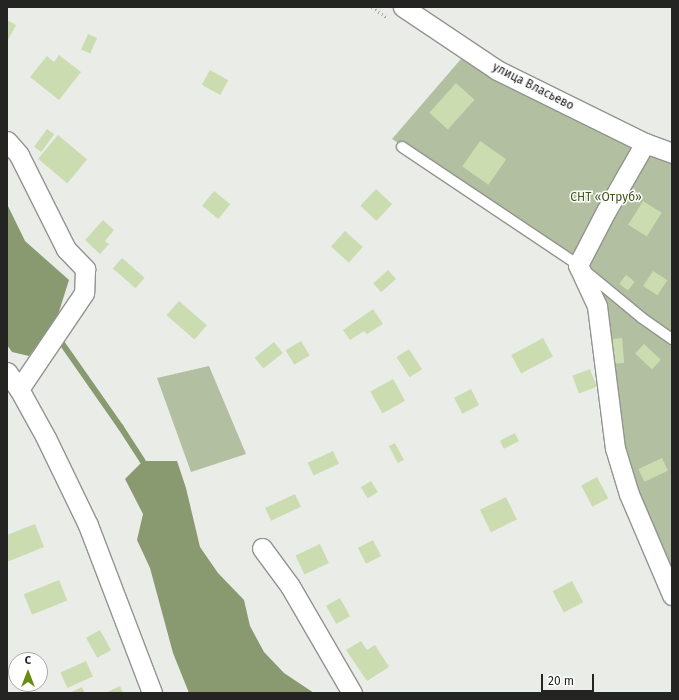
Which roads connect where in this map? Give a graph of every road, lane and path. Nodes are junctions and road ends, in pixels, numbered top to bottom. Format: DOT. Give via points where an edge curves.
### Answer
graph roads {
  1 [pos="403,7"];
  2 [pos="7,141"];
  3 [pos="645,143"];
  4 [pos="402,147"];
  5 [pos="672,153"];
  6 [pos="578,265"];
  7 [pos="672,340"];
  8 [pos="7,372"];
  9 [pos="19,389"];
  10 [pos="262,548"];
  11 [pos="672,595"];
  12 [pos="152,693"];
  13 [pos="352,693"];
  1 -- 3 [label="street, улица Власьево" via="497,70"];
  2 -- 9 [label="street" via="19,155 66,249 85,269 84,293"];
  3 -- 5 [label="street, улица Власьево"];
  3 -- 6 [label="street"];
  4 -- 6 [label="lane"];
  6 -- 7 [label="lane"];
  6 -- 11 [label="street" via="596,306 616,448 629,494"];
  8 -- 9 [label="street"];
  9 -- 12 [label="street" via="88,525"];
  10 -- 13 [label="street" via="290,586"];
}
